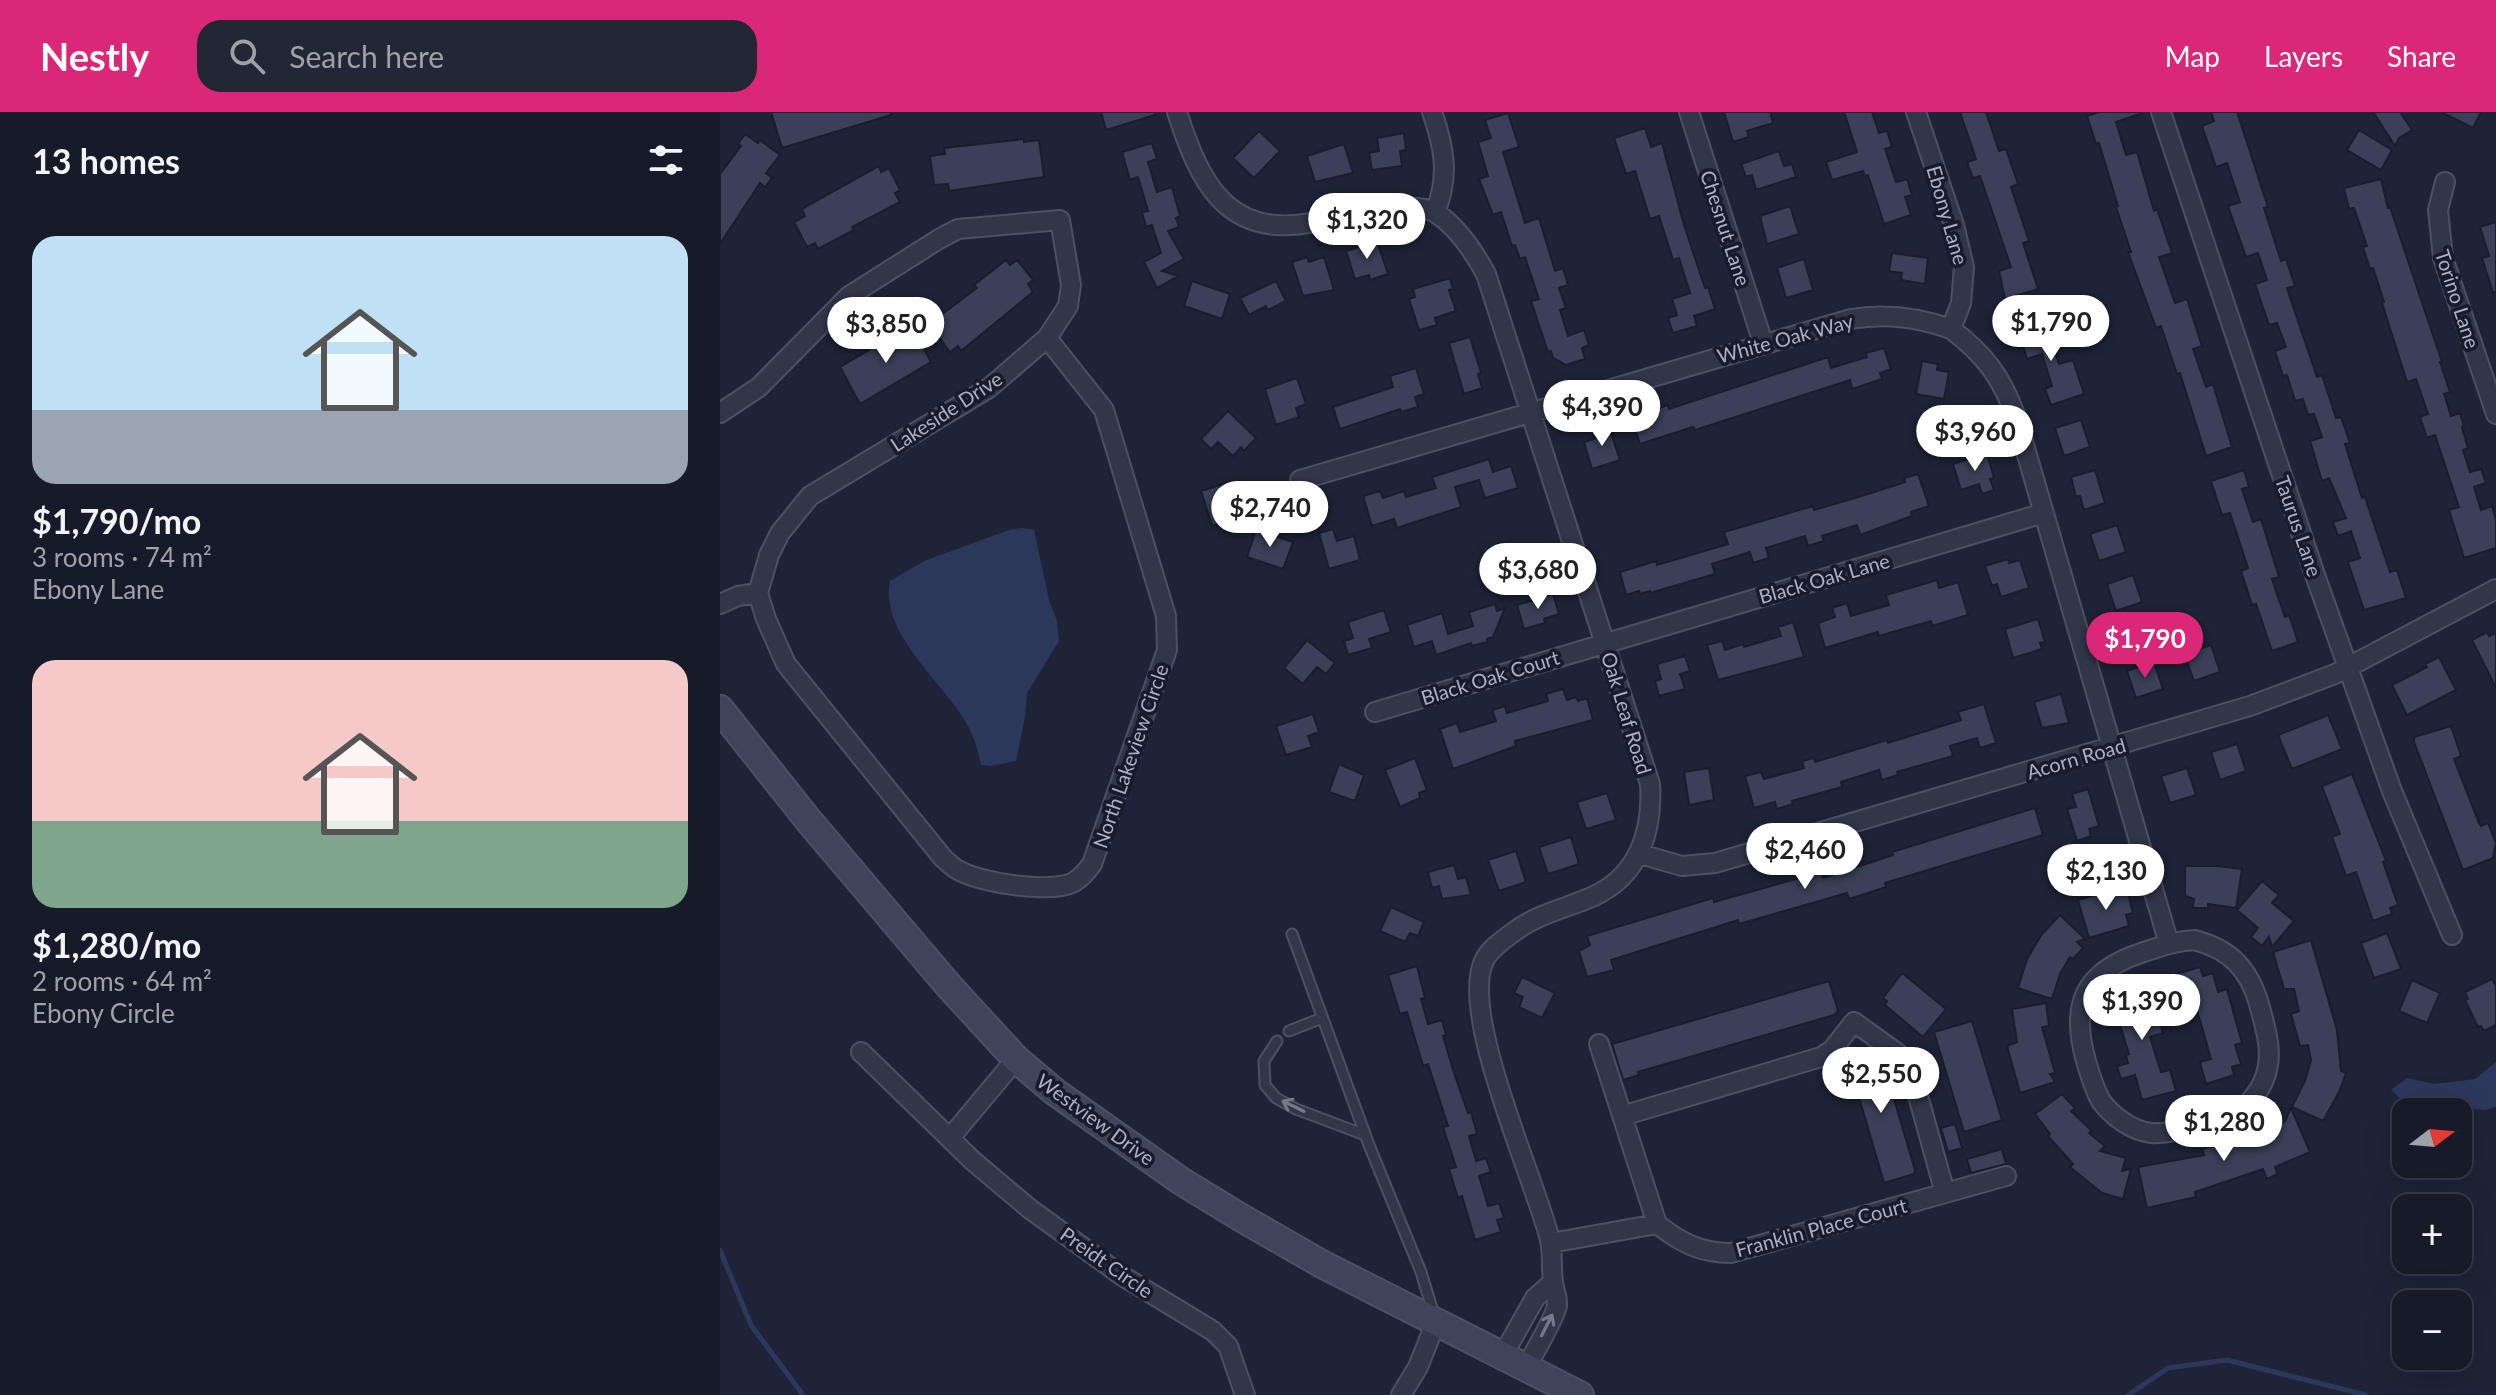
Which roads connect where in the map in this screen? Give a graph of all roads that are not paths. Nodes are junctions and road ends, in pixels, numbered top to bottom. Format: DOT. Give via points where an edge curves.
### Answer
graph roads {
  1 [pos="1177,112"];
  2 [pos="1432,112"];
  3 [pos="1689,112"];
  4 [pos="1916,112"];
  5 [pos="2161,112"];
  6 [pos="2445,182"];
  7 [pos="1435,212"];
  8 [pos="1951,329"];
  9 [pos="1047,338"];
  10 [pos="1763,343"];
  11 [pos="1530,412"];
  12 [pos="720,413"];
  13 [pos="2496,414"];
  14 [pos="1300,480"];
  15 [pos="2044,513"];
  16 [pos="2496,589"];
  17 [pos="758,593"];
  18 [pos="720,604"];
  19 [pos="1605,643"];
  20 [pos="2348,667"];
  21 [pos="720,709"];
  22 [pos="1375,712"];
  23 [pos="2112,748"];
  24 [pos="1640,854"];
  25 [pos="1292,934"];
  26 [pos="2452,935"];
  27 [pos="2169,944"];
  28 [pos="1322,1018"];
  29 [pos="1289,1031"];
  30 [pos="1277,1041"];
  31 [pos="1599,1044"];
  32 [pos="861,1052"];
  33 [pos="1016,1059"];
  34 [pos="1622,1116"];
  35 [pos="1365,1135"];
  36 [pos="950,1138"];
  37 [pos="2006,1176"];
  38 [pos="1945,1193"];
  39 [pos="1657,1224"];
  40 [pos="1551,1243"];
  41 [pos="1553,1282"];
  42 [pos="1436,1322"];
  43 [pos="1515,1361"];
  44 [pos="1245,1395"];
  45 [pos="1401,1395"];
  46 [pos="1580,1395"];
  1 -- 7 [label="street" via="1199,173 1213,193 1243,216 1275,225 1308,224 1387,207"];
  2 -- 7 [label="street" via="1445,171"];
  3 -- 10 [label="street, Chesnut Lane"];
  4 -- 8 [label="street, Ebony Lane" via="1964,267 1961,303"];
  5 -- 20 [label="street, Taurus Lane"];
  6 -- 13 [label="street, Torino Lane" via="2438,210 2443,258"];
  7 -- 11 [label="street, Oak Leaf Road" via="1464,239 1486,274"];
  8 -- 10 [label="street, White Oak Way" via="1907,317 1870,316"];
  8 -- 15 [label="street" via="1980,352 2007,392"];
  9 -- 12 [label="street, Lakeside Drive" via="1068,306 1071,285 1060,220 958,229 849,296 759,387"];
  9 -- 17 [label="street, Lakeside Drive" via="989,388 810,496 780,533"];
  9 -- 17 [label="street, North Lakeview Circle" via="1104,410 1166,616 1167,650 1092,864 1084,874 1073,883 1044,888 983,879 959,871 943,858 786,664"];
  10 -- 11 [label="street, White Oak Way"];
  11 -- 14 [label="street, White Oak Way"];
  11 -- 19 [label="street, Oak Leaf Road"];
  15 -- 19 [label="street, Black Oak Lane"];
  15 -- 23 [label="street"];
  16 -- 20 [label="street, Acorn Road"];
  17 -- 18 [label="street"];
  19 -- 22 [label="street, Black Oak Court"];
  19 -- 24 [label="street, Oak Leaf Road" via="1650,784 1650,817"];
  20 -- 23 [label="street, Acorn Road" via="2250,706"];
  20 -- 26 [label="street, Taurus Lane"];
  21 -- 33 [label="street, Westview Drive" via="872,897"];
  23 -- 24 [label="street, Acorn Road" via="1715,863 1682,866"];
  23 -- 27 [label="street"];
  24 -- 40 [label="street, Oak Leaf Road" via="1610,887 1528,920 1499,943 1485,959 1478,989 1482,1034"];
  25 -- 28 [label="lane"];
  27 -- 27 [label="street" via="2123,959 2096,976 2078,1020 2099,1098 2121,1120 2152,1133 2247,1105 2263,1082 2270,1050 2253,987 2239,963 2211,944"];
  28 -- 29 [label="lane"];
  28 -- 35 [label="lane"];
  35 -- 30 [label="lane, one-way" via="1276,1098 1265,1085 1264,1061"];
  31 -- 34 [label="street"];
  32 -- 36 [label="street, Preidt Circle"];
  33 -- 36 [label="street"];
  33 -- 42 [label="street, Westview Drive" via="1181,1181 1320,1263"];
  34 -- 38 [label="street" via="1821,1057 1854,1022 1910,1067"];
  34 -- 39 [label="street"];
  35 -- 42 [label="lane"];
  36 -- 44 [label="street, Preidt Circle" via="1030,1209 1121,1275 1213,1331 1228,1346"];
  37 -- 38 [label="street, Franklin Place Court"];
  38 -- 39 [label="street, Franklin Place Court" via="1731,1253 1693,1248"];
  39 -- 40 [label="street"];
  40 -- 41 [label="street, Oak Leaf Road"];
  41 -- 43 [label="street" via="1535,1298"];
  43 -- 41 [label="street, Oak Leaf Road, one-way" via="1557,1305"];
  42 -- 43 [label="street, Westview Drive"];
  42 -- 45 [label="street"];
  43 -- 46 [label="street, Westview Drive"];
}
